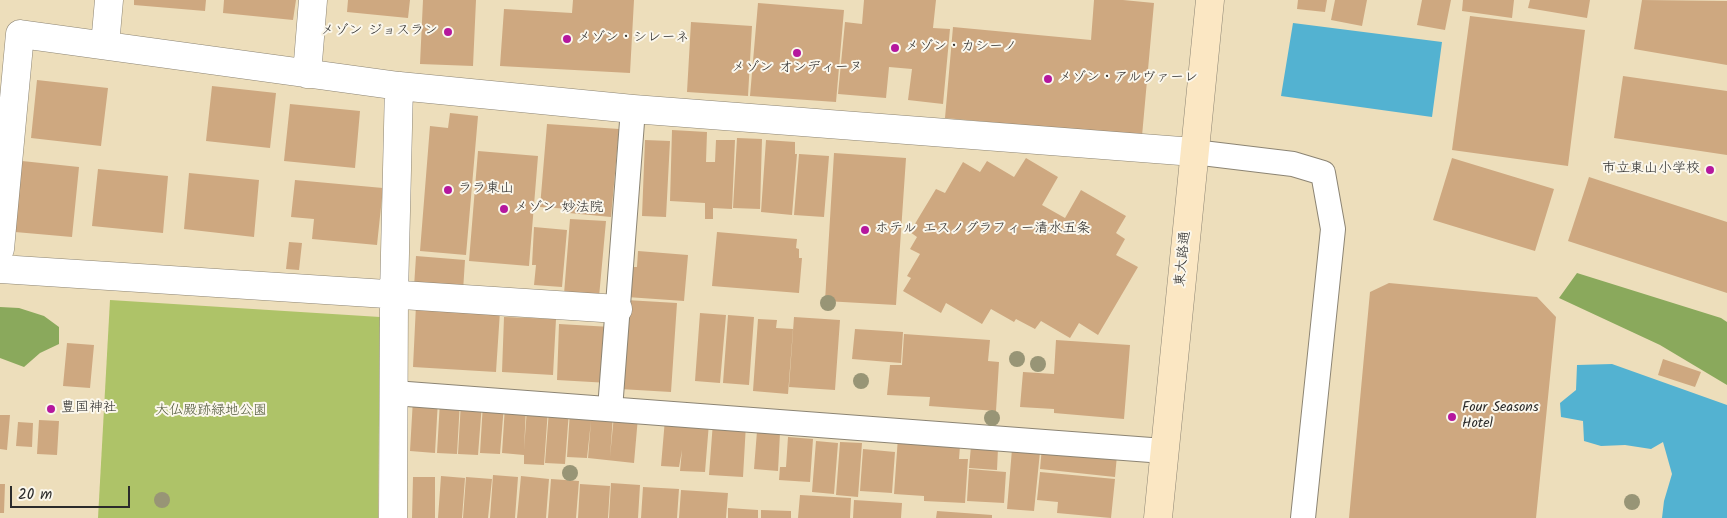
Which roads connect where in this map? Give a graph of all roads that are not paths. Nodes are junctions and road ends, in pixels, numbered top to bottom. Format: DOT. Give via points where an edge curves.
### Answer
graph roads {
  1 [pos="109,0"];
  2 [pos="314,0"];
  3 [pos="1210,0"];
  4 [pos="105,45"];
  5 [pos="307,74"];
  6 [pos="399,86"];
  7 [pos="633,109"];
  8 [pos="1194,152"];
  9 [pos="0,249"];
  10 [pos="0,269"];
  11 [pos="394,295"];
  12 [pos="618,309"];
  13 [pos="394,393"];
  14 [pos="610,409"];
  15 [pos="1164,451"];
  16 [pos="393,518"];
  17 [pos="1158,518"];
  18 [pos="1303,518"];
  1 -- 4 [label="street"];
  2 -- 5 [label="street"];
  3 -- 8 [label="main road, 東大路通"];
  4 -- 5 [label="street"];
  4 -- 9 [label="street" via="20,34"];
  5 -- 6 [label="street"];
  6 -- 7 [label="street"];
  6 -- 11 [label="street"];
  7 -- 8 [label="street"];
  7 -- 12 [label="lane"];
  8 -- 15 [label="main road, 東大路通"];
  8 -- 18 [label="lane" via="1293,164 1323,173 1333,229"];
  10 -- 11 [label="street"];
  11 -- 12 [label="street"];
  11 -- 13 [label="street"];
  12 -- 14 [label="lane"];
  13 -- 14 [label="lane"];
  13 -- 16 [label="street"];
  14 -- 15 [label="lane"];
  15 -- 17 [label="main road, 東大路通"];
}
